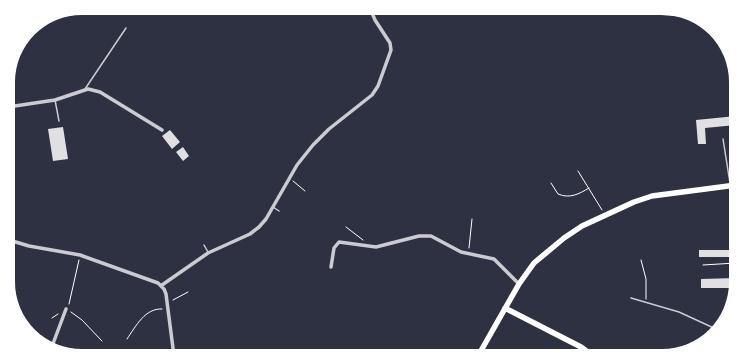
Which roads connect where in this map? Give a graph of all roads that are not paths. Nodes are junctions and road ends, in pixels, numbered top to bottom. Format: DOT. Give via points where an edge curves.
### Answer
graph roads {
  1 [pos="373,15"];
  2 [pos="126,28"];
  3 [pos="84,90"];
  4 [pos="55,100"];
  5 [pos="15,106"];
  6 [pos="59,121"];
  7 [pos="162,130"];
  8 [pos="723,139"];
  9 [pos="729,167"];
  10 [pos="729,186"];
  11 [pos="273,207"];
  12 [pos="279,211"];
  13 [pos="15,242"];
  14 [pos="204,245"];
  15 [pos="208,253"];
  16 [pos="331,267"];
  17 [pos="519,284"];
  18 [pos="162,285"];
  19 [pos="631,298"];
  20 [pos="505,308"];
  21 [pos="66,309"];
  22 [pos="711,327"];
  23 [pos="53,343"];
  24 [pos="173,349"];
  25 [pos="482,349"];
  26 [pos="584,349"];
  1 -- 11 [label="street" via="391,47 391,55 378,86 369,99 329,129 313,145"];
  2 -- 3 [label="lane"];
  3 -- 4 [label="street"];
  3 -- 7 [label="street" via="100,92"];
  4 -- 5 [label="street"];
  4 -- 6 [label="lane"];
  8 -- 9 [label="lane"];
  10 -- 17 [label="main road" via="652,196 582,226 549,249 534,263"];
  11 -- 12 [label="lane"];
  11 -- 15 [label="street" via="255,231"];
  13 -- 18 [label="street" via="80,255"];
  14 -- 15 [label="lane"];
  15 -- 18 [label="street"];
  16 -- 17 [label="street" via="334,248 339,242 376,247 426,236 437,238 468,254 494,259"];
  17 -- 20 [label="main road"];
  18 -- 24 [label="street"];
  19 -- 22 [label="lane" via="679,312"];
  20 -- 25 [label="main road"];
  20 -- 26 [label="main road"];
  21 -- 23 [label="street"];
}
